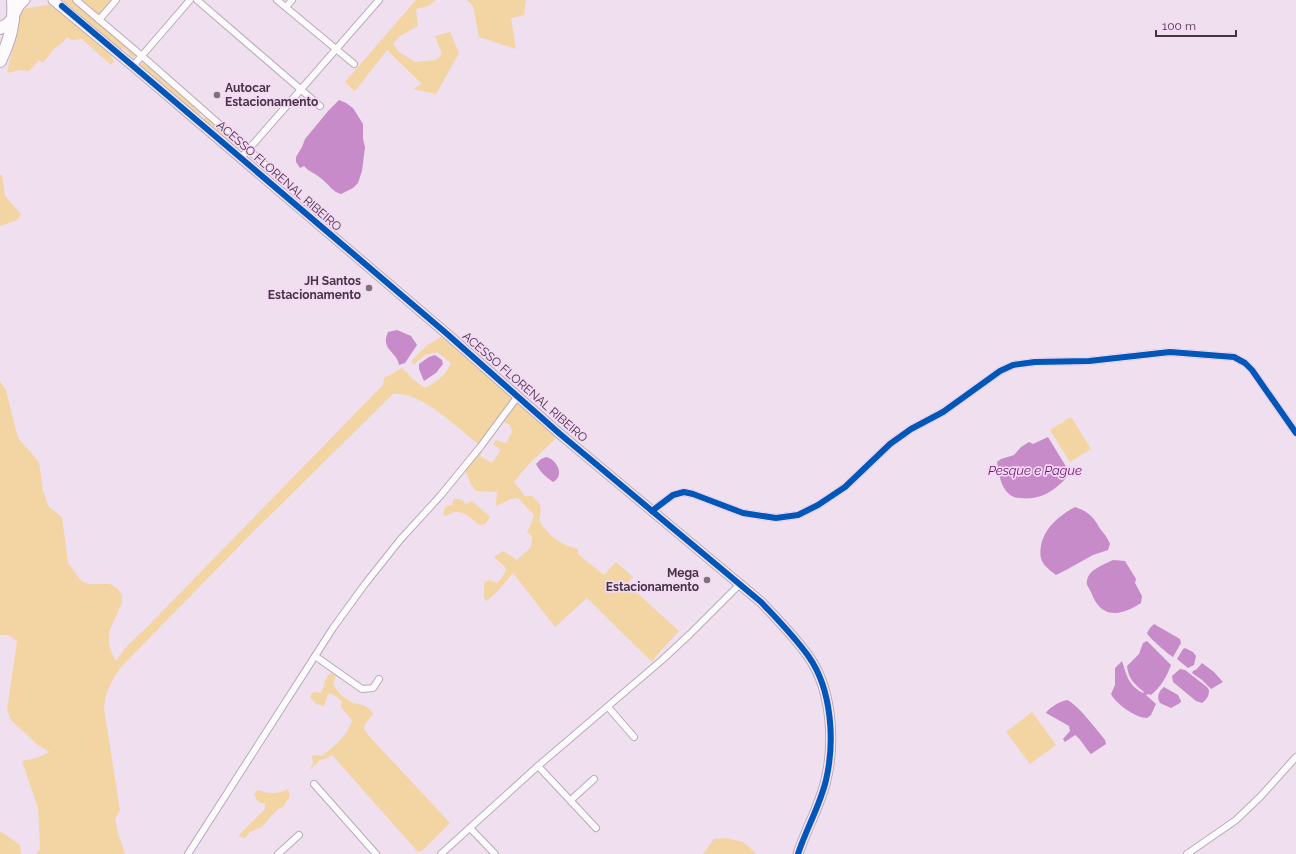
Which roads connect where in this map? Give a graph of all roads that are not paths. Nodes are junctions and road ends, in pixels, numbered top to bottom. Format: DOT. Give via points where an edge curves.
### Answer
graph roads {
  1 [pos="13,0"];
  2 [pos="25,0"];
  3 [pos="53,0"];
  4 [pos="76,0"];
  5 [pos="116,0"];
  6 [pos="190,0"];
  7 [pos="197,0"];
  8 [pos="278,0"];
  9 [pos="292,0"];
  10 [pos="378,0"];
  11 [pos="286,7"];
  12 [pos="13,19"];
  13 [pos="99,20"];
  14 [pos="0,28"];
  15 [pos="336,49"];
  16 [pos="142,56"];
  17 [pos="0,61"];
  18 [pos="354,64"];
  19 [pos="133,66"];
  20 [pos="301,89"];
  21 [pos="320,106"];
  22 [pos="248,150"];
  23 [pos="241,158"];
  24 [pos="268,167"];
  25 [pos="518,396"];
  26 [pos="1296,433"];
  27 [pos="652,511"];
  28 [pos="740,584"];
  29 [pos="315,656"];
  30 [pos="379,679"];
  31 [pos="608,707"];
  32 [pos="634,737"];
  33 [pos="1296,757"];
  34 [pos="538,766"];
  35 [pos="594,779"];
  36 [pos="314,784"];
  37 [pos="571,800"];
  38 [pos="470,828"];
  39 [pos="596,828"];
  40 [pos="299,835"];
  41 [pos="188,854"];
  42 [pos="278,854"];
  43 [pos="376,854"];
  44 [pos="440,854"];
  45 [pos="495,854"];
  46 [pos="798,854"];
  47 [pos="1187,854"];
  1 -- 12 [label="highway"];
  2 -- 12 [label="street"];
  3 -- 19 [label="street, ACESSO FLORENAL RIBEIRO"];
  4 -- 13 [label="street, ACESSO FLORENAL RIBEIRO"];
  5 -- 13 [label="street"];
  6 -- 16 [label="street"];
  7 -- 20 [label="street"];
  8 -- 11 [label="street"];
  9 -- 11 [label="street"];
  10 -- 15 [label="street"];
  11 -- 15 [label="street"];
  12 -- 14 [label="highway"];
  12 -- 17 [label="highway" via="9,40"];
  13 -- 16 [label="street, ACESSO FLORENAL RIBEIRO"];
  15 -- 18 [label="street"];
  15 -- 20 [label="street"];
  16 -- 19 [label="street"];
  16 -- 22 [label="street, ACESSO FLORENAL RIBEIRO"];
  19 -- 23 [label="street, ACESSO FLORENAL RIBEIRO"];
  20 -- 21 [label="street"];
  20 -- 22 [label="street"];
  22 -- 23 [label="street"];
  22 -- 24 [label="street, ACESSO FLORENAL RIBEIRO"];
  23 -- 25 [label="street, ACESSO FLORENAL RIBEIRO"];
  25 -- 27 [label="street, ACESSO FLORENAL RIBEIRO"];
  25 -- 29 [label="street" via="481,446 365,584"];
  26 -- 27 [label="street" via="1252,370 1234,357 1170,352 1088,361 1035,362 1013,365 1000,372 943,412 911,429 890,444 845,486 798,515 776,518 742,513 684,492 673,495"];
  27 -- 28 [label="street, ACESSO FLORENAL RIBEIRO"];
  28 -- 31 [label="street" via="690,634"];
  28 -- 46 [label="street, ACESSO FLORENAL RIBEIRO" via="762,602 792,634 810,659 826,695 830,718 831,753 817,808"];
  29 -- 30 [label="street" via="362,690 373,688"];
  29 -- 41 [label="street"];
  31 -- 32 [label="street"];
  31 -- 34 [label="street"];
  33 -- 47 [label="street" via="1262,796 1236,820"];
  34 -- 37 [label="street"];
  34 -- 38 [label="street"];
  35 -- 37 [label="street"];
  36 -- 43 [label="street"];
  37 -- 39 [label="street"];
  38 -- 44 [label="street"];
  38 -- 45 [label="street"];
  40 -- 42 [label="street"];
}
